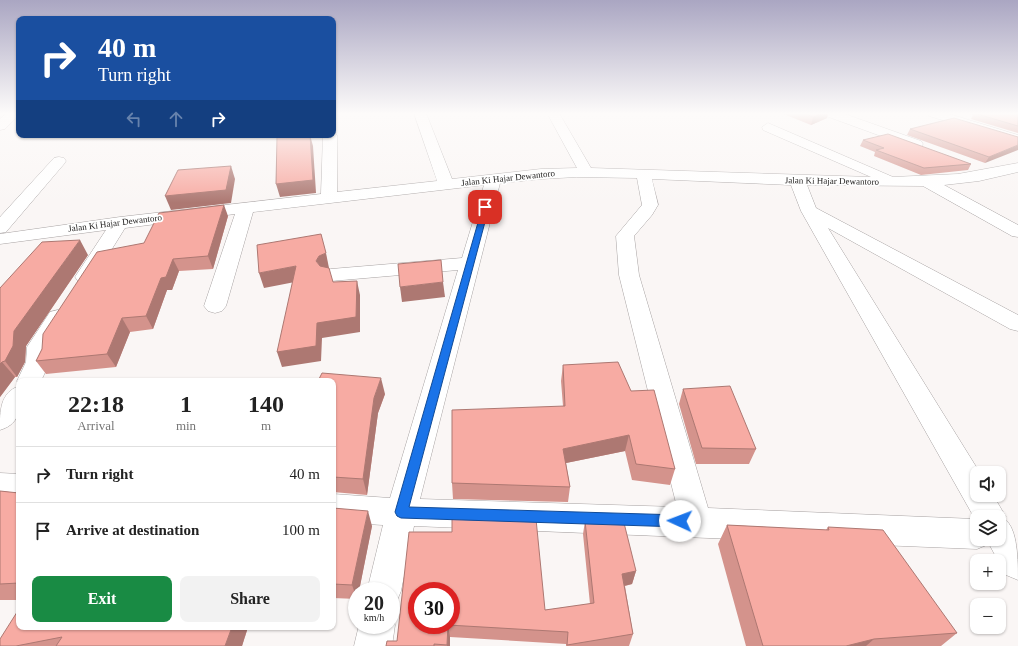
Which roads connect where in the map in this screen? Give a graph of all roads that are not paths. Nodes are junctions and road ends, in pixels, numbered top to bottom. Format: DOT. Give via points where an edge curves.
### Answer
graph roads {
  1 [pos="330,143"];
  2 [pos="431,143"];
  3 [pos="570,143"];
  4 [pos="805,143"];
  5 [pos="912,143"];
  6 [pos="928,149"];
  7 [pos="59,161"];
  8 [pos="973,165"];
  9 [pos="1018,167"];
  10 [pos="586,172"];
  11 [pos="643,174"];
  12 [pos="996,174"];
  13 [pos="493,179"];
  14 [pos="924,180"];
  15 [pos="797,181"];
  16 [pos="895,182"];
  17 [pos="446,184"];
  18 [pos="329,197"];
  19 [pos="246,207"];
  20 [pos="809,211"];
  21 [pos="120,222"];
  22 [pos="0,228"];
  23 [pos="1018,232"];
  24 [pos="0,238"];
  25 [pos="469,263"];
  26 [pos="331,275"];
  27 [pos="215,306"];
  28 [pos="1018,324"];
  29 [pos="30,378"];
  30 [pos="16,399"];
  31 [pos="0,420"];
  32 [pos="970,483"];
  33 [pos="0,486"];
  34 [pos="16,487"];
  35 [pos="336,508"];
  36 [pos="401,512"];
  37 [pos="696,522"];
  38 [pos="970,531"];
  39 [pos="1006,546"];
  40 [pos="1018,564"];
  41 [pos="386,582"];
  42 [pos="375,634"];
  43 [pos="373,646"];
  1 -- 18 [label="street"];
  2 -- 17 [label="street"];
  3 -- 10 [label="street"];
  4 -- 16 [label="street"];
  5 -- 6 [label="street"];
  7 -- 22 [label="street"];
  8 -- 12 [label="street"];
  9 -- 12 [label="street, Jalan Ki Hajar Dewantoro"];
  10 -- 11 [label="street, Jalan Ki Hajar Dewantoro"];
  10 -- 13 [label="street, Jalan Ki Hajar Dewantoro"];
  11 -- 15 [label="street, Jalan Ki Hajar Dewantoro"];
  11 -- 37 [label="street" via="650,205 645,215 624,236 629,275"];
  12 -- 14 [label="street, Jalan Ki Hajar Dewantoro"];
  13 -- 17 [label="street, Jalan Ki Hajar Dewantoro"];
  13 -- 25 [label="street"];
  14 -- 16 [label="street, Jalan Ki Hajar Dewantoro"];
  14 -- 23 [label="street"];
  15 -- 16 [label="street, Jalan Ki Hajar Dewantoro"];
  15 -- 20 [label="street"];
  17 -- 18 [label="street, Jalan Ki Hajar Dewantoro"];
  18 -- 19 [label="street, Jalan Ki Hajar Dewantoro"];
  19 -- 21 [label="street, Jalan Ki Hajar Dewantoro"];
  19 -- 27 [label="street"];
  20 -- 28 [label="street"];
  20 -- 32 [label="street"];
  21 -- 24 [label="street, Jalan Ki Hajar Dewantoro"];
  21 -- 29 [label="street" via="39,347 38,362"];
  25 -- 26 [label="street"];
  25 -- 36 [label="street"];
  30 -- 31 [label="street"];
  33 -- 34 [label="street"];
  35 -- 36 [label="street"];
  36 -- 37 [label="street"];
  36 -- 41 [label="street"];
  37 -- 38 [label="street"];
  39 -- 40 [label="street"];
  42 -- 43 [label="street"];
}
